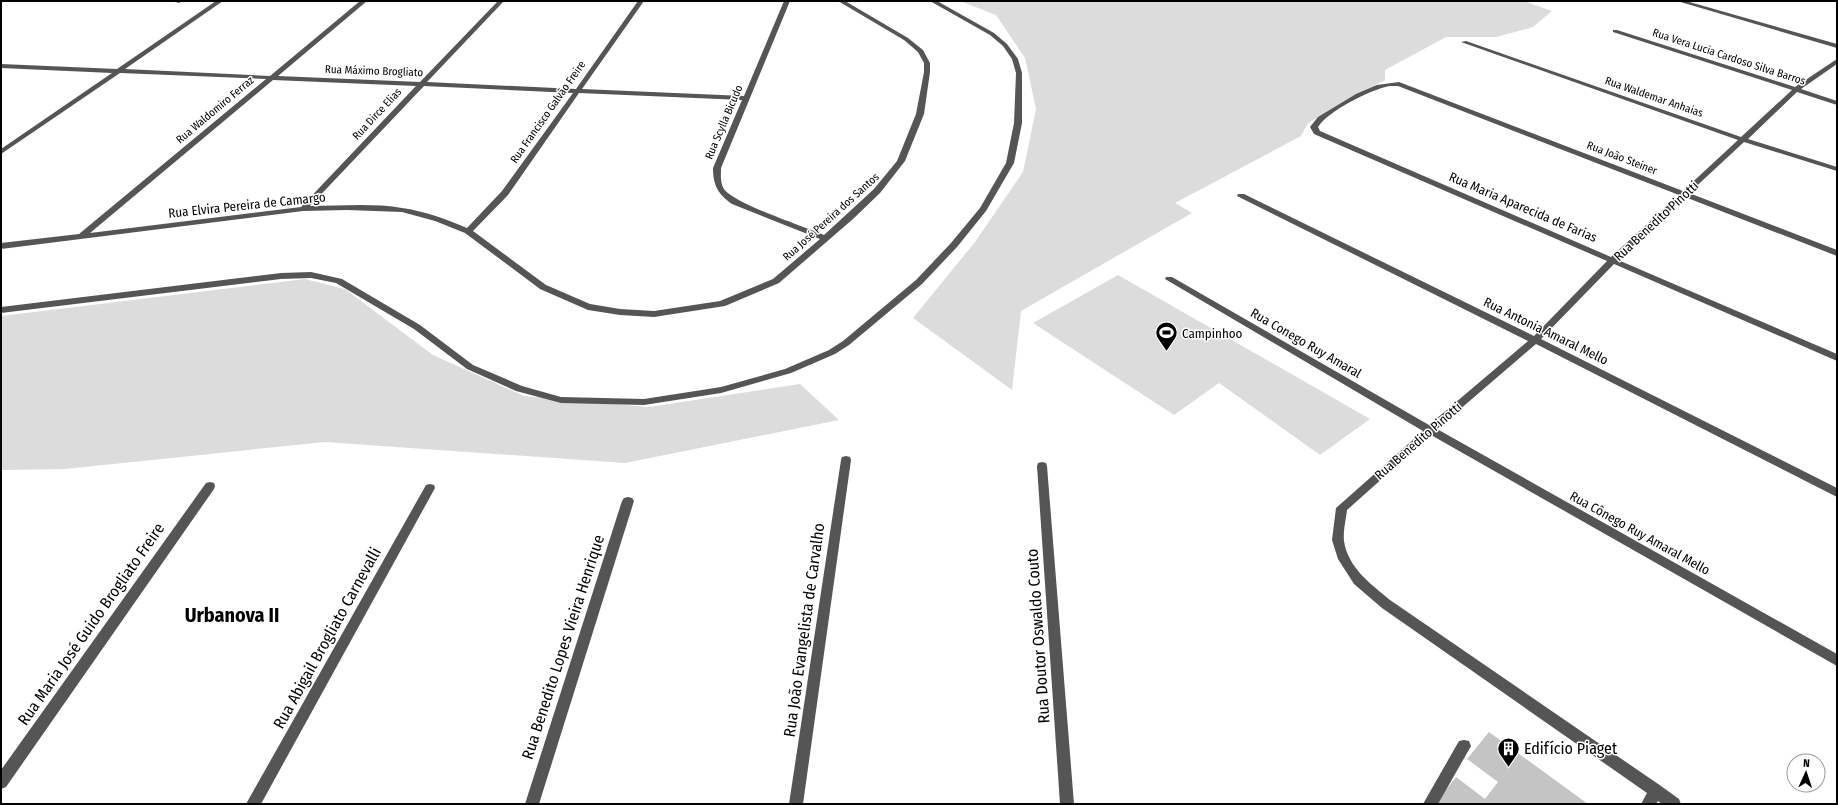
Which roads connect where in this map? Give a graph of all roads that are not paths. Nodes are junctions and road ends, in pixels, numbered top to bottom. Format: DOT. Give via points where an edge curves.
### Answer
graph roads {
  1 [pos="175,1"];
  2 [pos="179,1"];
  3 [pos="220,1"];
  4 [pos="364,1"];
  5 [pos="501,1"];
  6 [pos="642,1"];
  7 [pos="787,1"];
  8 [pos="841,1"];
  9 [pos="933,1"];
  10 [pos="1680,1"];
  11 [pos="1615,31"];
  12 [pos="1464,42"];
  13 [pos="1837,46"];
  14 [pos="1837,61"];
  15 [pos="1,66"];
  16 [pos="121,70"];
  17 [pos="272,77"];
  18 [pos="422,83"];
  19 [pos="1399,84"];
  20 [pos="578,89"];
  21 [pos="1796,90"];
  22 [pos="746,98"];
  23 [pos="1837,103"];
  24 [pos="1744,140"];
  25 [pos="1,152"];
  26 [pos="1837,169"];
  27 [pos="1684,194"];
  28 [pos="1241,196"];
  29 [pos="303,209"];
  30 [pos="468,231"];
  31 [pos="80,237"];
  32 [pos="825,238"];
  33 [pos="1,246"];
  34 [pos="1837,253"];
  35 [pos="1614,260"];
  36 [pos="1169,279"];
  37 [pos="776,281"];
  38 [pos="1,310"];
  39 [pos="1535,340"];
  40 [pos="1837,358"];
  41 [pos="1430,430"];
  42 [pos="846,460"];
  43 [pos="1042,466"];
  44 [pos="210,486"];
  45 [pos="430,488"];
  46 [pos="1837,493"];
  47 [pos="628,501"];
  48 [pos="1837,660"];
  49 [pos="1464,746"];
  50 [pos="1,782"];
  51 [pos="1656,791"];
  52 [pos="253,804"];
  53 [pos="532,804"];
  54 [pos="796,804"];
  55 [pos="1067,804"];
  56 [pos="1430,804"];
  57 [pos="1648,804"];
  58 [pos="1674,804"];
  1 -- 2 [label="street"];
  3 -- 16 [label="street"];
  4 -- 17 [label="street, Rua Waldomiro Ferraz"];
  5 -- 18 [label="street, Rua Dirce Elias"];
  6 -- 20 [label="street, Rua Francisco Galvão Freire"];
  7 -- 22 [label="street, Rua Scylla Bicudo"];
  8 -- 32 [label="street, Rua José Pereira dos Santos" via="893,31 921,51 927,63 927,72 920,114 901,161 877,191"];
  9 -- 38 [label="street" via="992,34 1005,45 1015,59 1019,73 1018,123 1010,163 983,209 919,282 846,343 832,352 788,371 721,390 644,402 561,400 519,389 470,366 417,327 339,281 311,275 281,276"];
  10 -- 13 [label="street"];
  11 -- 21 [label="street, Rua Vera Lucia Cardoso Silva Barros"];
  12 -- 24 [label="street, Rua Waldemar Anhaias"];
  14 -- 21 [label="street, Rua Benedito Pinotti"];
  15 -- 16 [label="street, Rua Máximo Brogliato"];
  16 -- 17 [label="street, Rua Máximo Brogliato"];
  16 -- 25 [label="street"];
  17 -- 18 [label="street, Rua Máximo Brogliato"];
  17 -- 31 [label="street, Rua Waldomiro Ferraz"];
  18 -- 20 [label="street, Rua Máximo Brogliato"];
  18 -- 29 [label="street, Rua Dirce Elias"];
  19 -- 27 [label="street, Rua João Steiner"];
  19 -- 35 [label="street, Rua Maria Aparecida de Farias" via="1378,86 1320,118 1314,127 1317,132"];
  20 -- 22 [label="street, Rua Máximo Brogliato"];
  20 -- 30 [label="street, Rua Francisco Galvão Freire" via="505,193"];
  21 -- 23 [label="street, Rua Vera Lucia Cardoso Silva Barros"];
  21 -- 24 [label="street, Rua Benedito Pinotti"];
  22 -- 32 [label="street, Rua Scylla Bicudo" via="717,168 716,182 723,194 735,202"];
  24 -- 26 [label="street, Rua Waldemar Anhaias"];
  24 -- 27 [label="street, Rua Benedito Pinotti"];
  27 -- 34 [label="street, Rua João Steiner"];
  27 -- 35 [label="street, Rua Benedito Pinotti"];
  28 -- 39 [label="street, Rua Antonia Amaral Mello"];
  29 -- 30 [label="street, Rua Elvira Pereira de Camargo" via="402,210 438,219"];
  29 -- 31 [label="street, Rua Elvira Pereira de Camargo"];
  30 -- 37 [label="street, Rua Elvira Pereira de Camargo" via="543,287 594,308 654,314 722,304"];
  31 -- 33 [label="street, Rua Elvira Pereira de Camargo"];
  32 -- 37 [label="street, Rua José Pereira dos Santos"];
  35 -- 39 [label="street, Rua Benedito Pinotti"];
  35 -- 40 [label="street, Rua Maria Aparecida de Farias"];
  36 -- 41 [label="street, Rua Conego Ruy Amaral"];
  39 -- 41 [label="street, Rua Benedito Pinotti"];
  39 -- 46 [label="street, Rua Antonia Amaral Mello"];
  41 -- 48 [label="street, Rua Cônego Ruy Amaral Mello"];
  41 -- 51 [label="street, Rua Benedito Pinotti" via="1342,508 1338,540 1344,559 1354,576 1386,604"];
  42 -- 54 [label="street, Rua João Evangelista de Carvalho"];
  43 -- 55 [label="street, Rua Doutor Oswaldo Couto"];
  44 -- 50 [label="street, Rua Maria José Guido Brogliato Freire"];
  45 -- 52 [label="street, Rua Abigail Brogliato Carnevalli"];
  47 -- 53 [label="street, Rua Benedito Lopes Vieira Henrique"];
  49 -- 56 [label="street"];
  51 -- 57 [label="street"];
  51 -- 58 [label="street, Rua Benedito Pinotti"];
}
